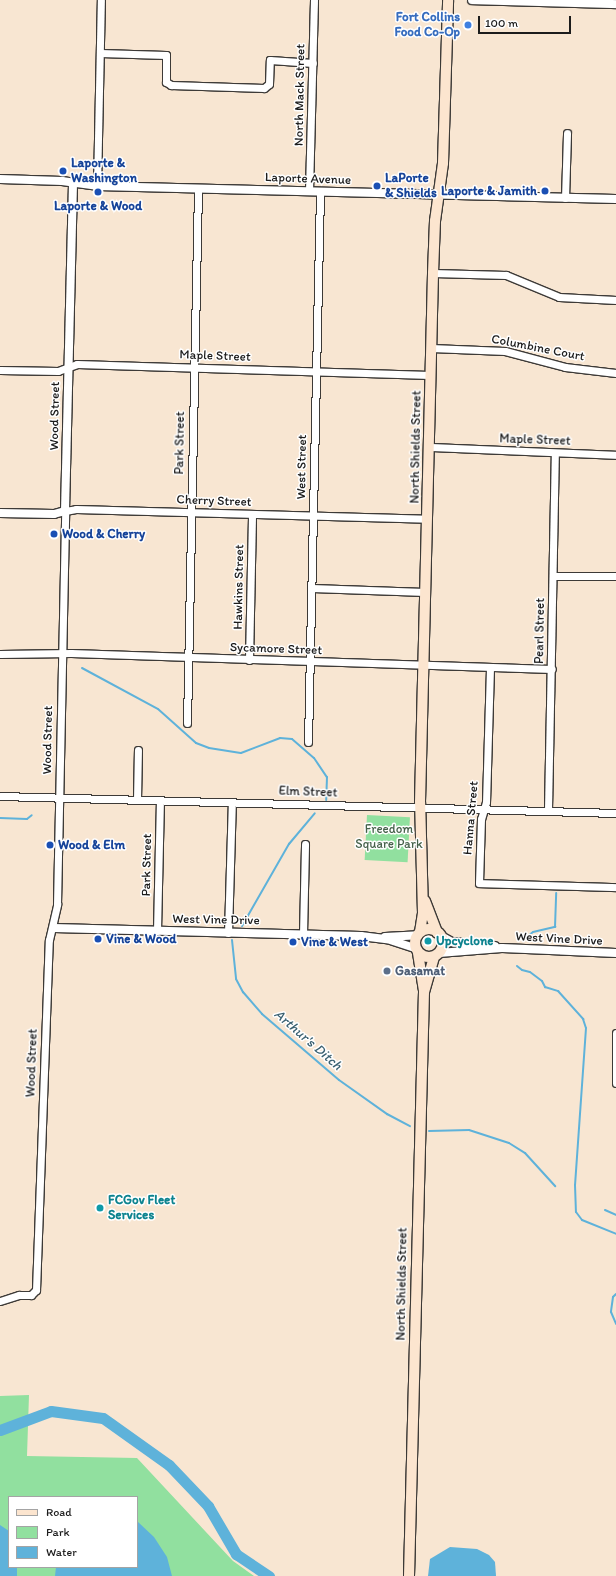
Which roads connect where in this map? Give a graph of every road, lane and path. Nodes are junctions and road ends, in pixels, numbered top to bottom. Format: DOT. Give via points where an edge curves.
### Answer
graph roads {
  1 [pos="101,0"];
  2 [pos="314,0"];
  3 [pos="448,0"];
  4 [pos="472,0"];
  5 [pos="579,1"];
  6 [pos="616,4"];
  7 [pos="100,53"];
  8 [pos="313,63"];
  9 [pos="567,133"];
  10 [pos="0,179"];
  11 [pos="73,183"];
  12 [pos="98,186"];
  13 [pos="198,188"];
  14 [pos="309,191"];
  15 [pos="320,191"];
  16 [pos="440,195"];
  17 [pos="565,198"];
  18 [pos="616,199"];
  19 [pos="433,273"];
  20 [pos="616,300"];
  21 [pos="431,348"];
  22 [pos="68,367"];
  23 [pos="194,368"];
  24 [pos="0,370"];
  25 [pos="316,371"];
  26 [pos="616,373"];
  27 [pos="430,375"];
  28 [pos="429,447"];
  29 [pos="555,453"];
  30 [pos="616,455"];
  31 [pos="65,511"];
  32 [pos="191,512"];
  33 [pos="0,513"];
  34 [pos="252,514"];
  35 [pos="314,516"];
  36 [pos="427,519"];
  37 [pos="553,576"];
  38 [pos="616,576"];
  39 [pos="312,588"];
  40 [pos="425,592"];
  41 [pos="62,653"];
  42 [pos="0,654"];
  43 [pos="188,658"];
  44 [pos="249,660"];
  45 [pos="310,662"];
  46 [pos="423,665"];
  47 [pos="490,668"];
  48 [pos="552,668"];
  49 [pos="187,723"];
  50 [pos="308,742"];
  51 [pos="138,750"];
  52 [pos="0,796"];
  53 [pos="59,798"];
  54 [pos="137,800"];
  55 [pos="160,800"];
  56 [pos="232,802"];
  57 [pos="420,809"];
  58 [pos="484,809"];
  59 [pos="548,810"];
  60 [pos="616,813"];
  61 [pos="305,844"];
  62 [pos="616,887"];
  63 [pos="423,896"];
  64 [pos="54,928"];
  65 [pos="157,931"];
  66 [pos="228,933"];
  67 [pos="419,933"];
  68 [pos="303,934"];
  69 [pos="439,935"];
  70 [pos="378,937"];
  71 [pos="502,948"];
  72 [pos="417,950"];
  73 [pos="616,953"];
  74 [pos="437,954"];
  75 [pos="424,992"];
  76 [pos="616,1033"];
  77 [pos="616,1083"];
  78 [pos="1,1297"];
  79 [pos="409,1576"];
  1 -- 7 [label="street"];
  2 -- 8 [label="street, North Mack Street"];
  3 -- 16 [label="main road, North Shields Street"];
  4 -- 5 [label="street"];
  5 -- 6 [label="street"];
  7 -- 8 [label="street" via="166,55 166,82 171,86 264,88 269,84 270,60"];
  7 -- 12 [label="street"];
  8 -- 14 [label="street, North Mack Street"];
  9 -- 17 [label="street"];
  10 -- 11 [label="street, Laporte Avenue"];
  11 -- 12 [label="street, Laporte Avenue"];
  11 -- 22 [label="street, Wood Street"];
  12 -- 13 [label="street, Laporte Avenue"];
  13 -- 14 [label="street, Laporte Avenue"];
  13 -- 23 [label="street, Park Street"];
  14 -- 15 [label="street, Laporte Avenue"];
  15 -- 16 [label="street, Laporte Avenue"];
  15 -- 25 [label="street, West Street"];
  16 -- 17 [label="street, Laporte Avenue"];
  16 -- 19 [label="main road, North Shields Street" via="435,221"];
  17 -- 18 [label="street, Laporte Avenue"];
  19 -- 20 [label="street" via="506,276 559,297"];
  19 -- 21 [label="main road, North Shields Street"];
  21 -- 26 [label="street, Columbine Court" via="506,351 565,367"];
  21 -- 27 [label="main road, North Shields Street"];
  22 -- 23 [label="street, Maple Street" via="78,364"];
  22 -- 24 [label="street, Maple Street" via="58,371"];
  22 -- 31 [label="street, Wood Street"];
  23 -- 25 [label="street, Maple Street"];
  23 -- 32 [label="street, Park Street"];
  25 -- 27 [label="street, Maple Street"];
  25 -- 35 [label="street, West Street"];
  27 -- 28 [label="main road, North Shields Street"];
  28 -- 29 [label="street, Maple Street"];
  28 -- 36 [label="main road, North Shields Street"];
  29 -- 30 [label="street, Maple Street"];
  29 -- 37 [label="street, Pearl Street"];
  31 -- 32 [label="street, Cherry Street" via="76,509"];
  31 -- 33 [label="street, Cherry Street" via="54,514"];
  31 -- 41 [label="street, Wood Street"];
  32 -- 34 [label="street, Cherry Street"];
  32 -- 43 [label="street, Park Street"];
  34 -- 35 [label="street, Cherry Street"];
  34 -- 44 [label="street, Hawkins Street"];
  35 -- 36 [label="street, Cherry Street"];
  35 -- 39 [label="street, West Street"];
  36 -- 40 [label="main road, North Shields Street"];
  37 -- 38 [label="street"];
  37 -- 48 [label="street, Pearl Street"];
  39 -- 40 [label="street"];
  39 -- 45 [label="street, West Street"];
  40 -- 46 [label="main road, North Shields Street"];
  41 -- 42 [label="street, Sycamore Street"];
  41 -- 43 [label="street, Sycamore Street"];
  41 -- 53 [label="street, Wood Street"];
  43 -- 44 [label="street, Sycamore Street"];
  43 -- 49 [label="street, Park Street"];
  44 -- 45 [label="street, Sycamore Street"];
  45 -- 46 [label="street, Sycamore Street"];
  45 -- 50 [label="street, West Street"];
  46 -- 47 [label="street, Sycamore Street"];
  46 -- 57 [label="main road, North Shields Street"];
  47 -- 48 [label="street, Sycamore Street"];
  47 -- 58 [label="street, Hanna Street"];
  48 -- 59 [label="street, Pearl Street"];
  51 -- 54 [label="street"];
  52 -- 53 [label="street, Elm Street"];
  53 -- 54 [label="street, Elm Street"];
  53 -- 64 [label="street, Wood Street" via="57,904"];
  54 -- 55 [label="street, Elm Street"];
  55 -- 56 [label="street, Elm Street"];
  55 -- 65 [label="street, Park Street"];
  56 -- 57 [label="street, Elm Street"];
  56 -- 66 [label="street"];
  57 -- 58 [label="street, Elm Street"];
  57 -- 63 [label="main road, North Shields Street"];
  58 -- 59 [label="street, Elm Street"];
  58 -- 62 [label="street, Hanna Street" via="481,819 479,883"];
  59 -- 60 [label="street, Elm Street"];
  61 -- 68 [label="street"];
  63 -- 67 [label="main road, North Shields Street"];
  63 -- 69 [label="main road, North Shields Street"];
  64 -- 65 [label="street, West Vine Drive"];
  64 -- 78 [label="street, Wood Street" via="49,940 36,1290 31,1295"];
  65 -- 66 [label="street, West Vine Drive"];
  66 -- 68 [label="street, West Vine Drive"];
  67 -- 69 [label="main road" via="429,930"];
  67 -- 70 [label="street, West Vine Drive"];
  67 -- 72 [label="main road"];
  68 -- 70 [label="street, West Vine Drive"];
  69 -- 71 [label="street, West Vine Drive" via="452,942"];
  69 -- 74 [label="main road" via="443,944"];
  70 -- 72 [label="street, West Vine Drive"];
  71 -- 73 [label="street, West Vine Drive"];
  71 -- 74 [label="street, West Vine Drive"];
  72 -- 74 [label="main road" via="427,957"];
  72 -- 75 [label="main road, North Shields Street"];
  74 -- 75 [label="main road, North Shields Street"];
  75 -- 79 [label="main road, North Shields Street"];
  76 -- 77 [label="street"];
}
